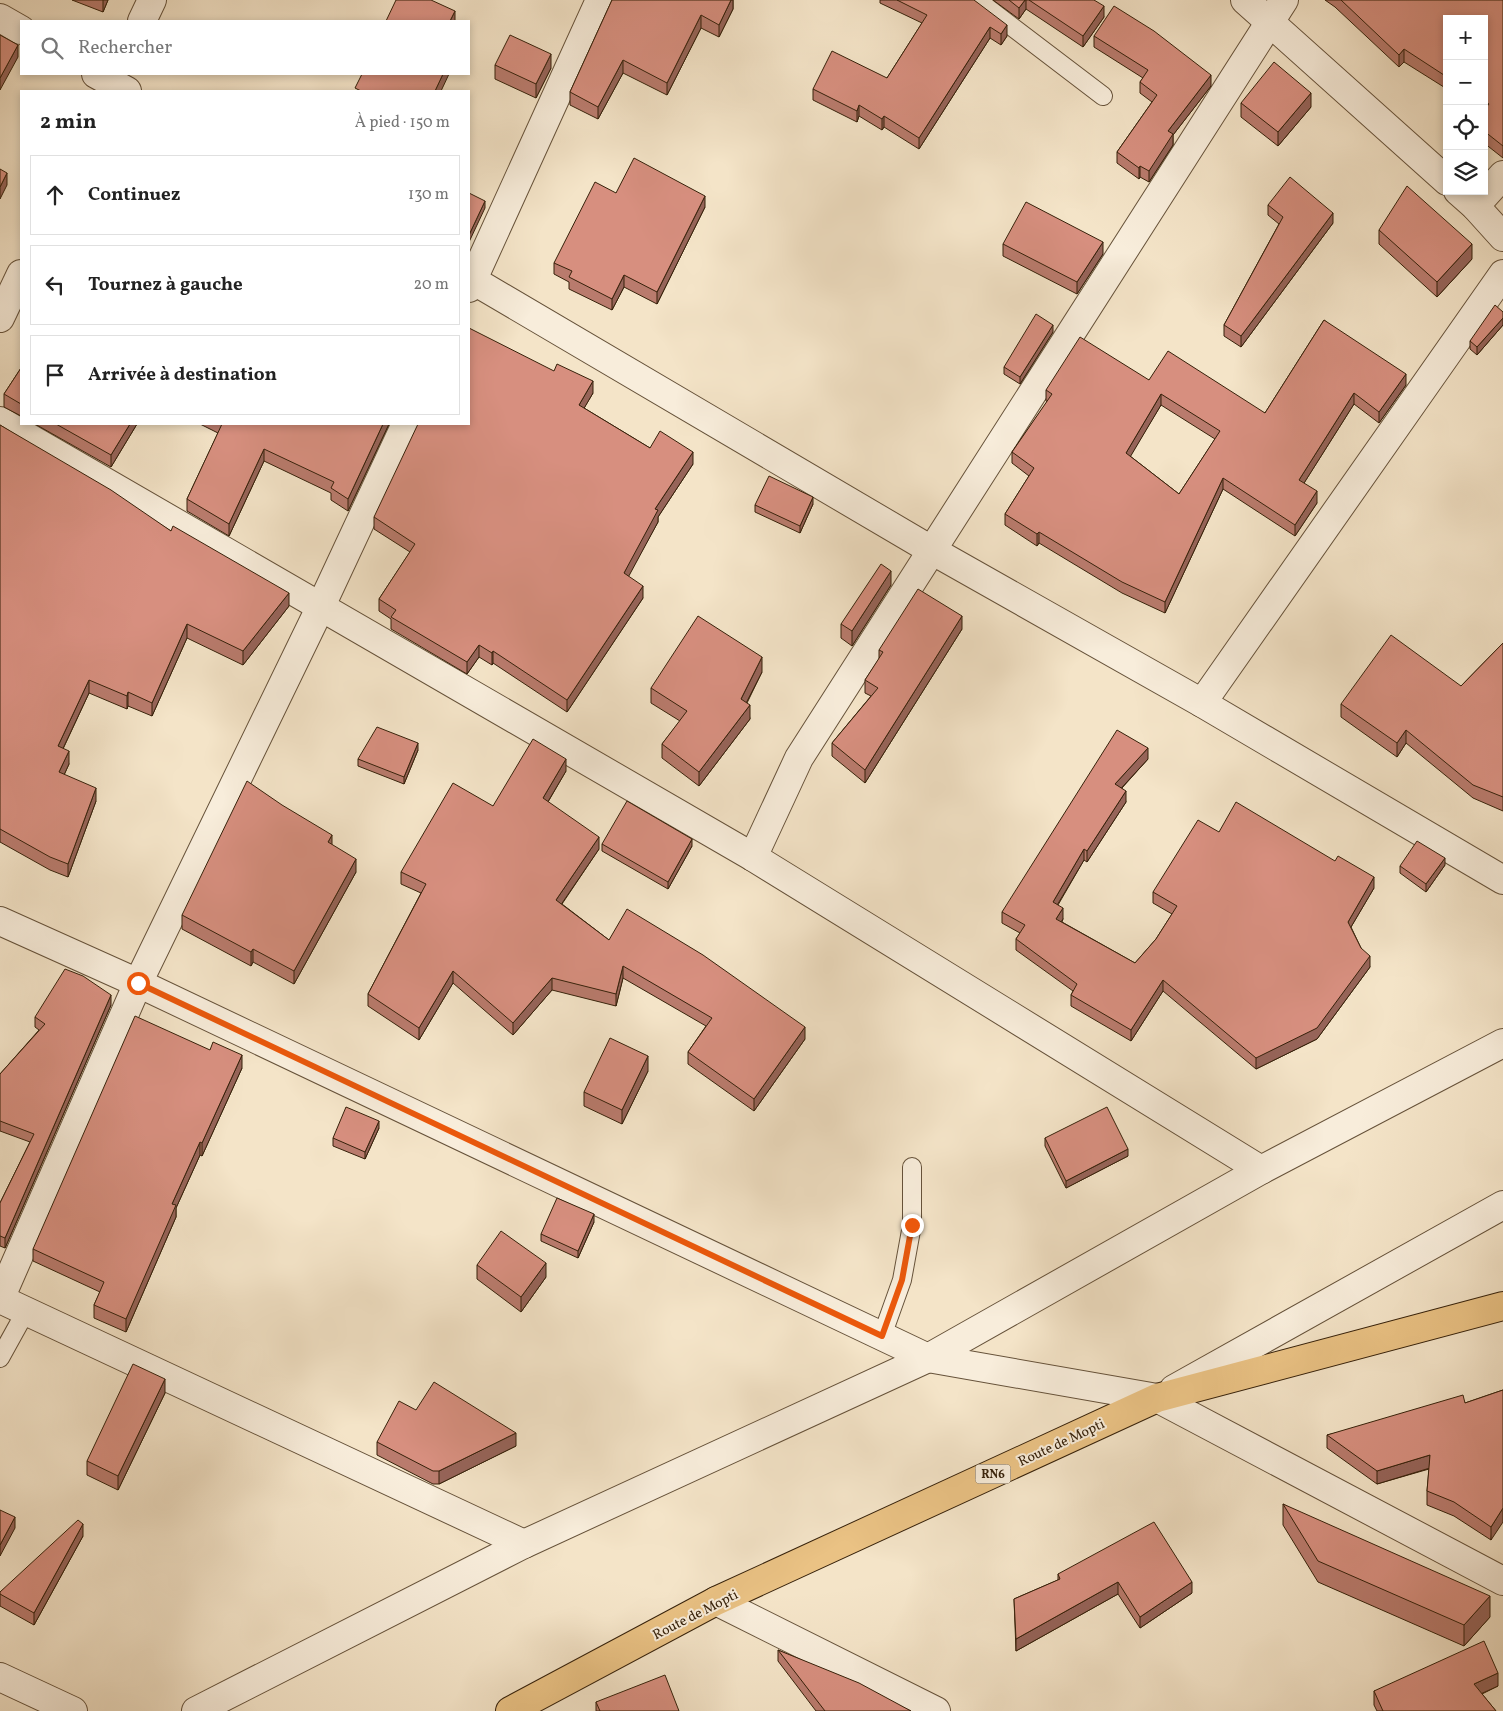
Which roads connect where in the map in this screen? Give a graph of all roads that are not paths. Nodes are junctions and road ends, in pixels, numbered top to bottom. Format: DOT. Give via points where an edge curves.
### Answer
graph roads {
  1 [pos="152,0"];
  2 [pos="600,0"];
  3 [pos="977,0"];
  4 [pos="1245,0"];
  5 [pos="1277,11"];
  6 [pos="0,18"];
  7 [pos="142,20"];
  8 [pos="20,29"];
  9 [pos="1104,96"];
  10 [pos="1503,174"];
  11 [pos="1443,177"];
  12 [pos="1466,199"];
  13 [pos="1503,236"];
  14 [pos="1503,274"];
  15 [pos="20,276"];
  16 [pos="470,282"];
  17 [pos="0,318"];
  18 [pos="0,420"];
  19 [pos="406,425"];
  20 [pos="933,551"];
  21 [pos="321,606"];
  22 [pos="1202,703"];
  23 [pos="754,857"];
  24 [pos="1503,880"];
  25 [pos="0,921"];
  26 [pos="138,983"];
  27 [pos="1503,1042"];
  28 [pos="912,1167"];
  29 [pos="1261,1170"];
  30 [pos="1503,1205"];
  31 [pos="0,1299"];
  32 [pos="1503,1306"];
  33 [pos="26,1311"];
  34 [pos="882,1336"];
  35 [pos="0,1358"];
  36 [pos="928,1358"];
  37 [pos="1157,1398"];
  38 [pos="524,1544"];
  39 [pos="1503,1581"];
  40 [pos="716,1601"];
  41 [pos="0,1677"];
  42 [pos="73,1711"];
  43 [pos="196,1711"];
  44 [pos="510,1711"];
  45 [pos="936,1711"];
  1 -- 7 [label="street"];
  2 -- 16 [label="street"];
  3 -- 9 [label="lane"];
  4 -- 5 [label="street"];
  5 -- 11 [label="street"];
  5 -- 20 [label="street"];
  6 -- 8 [label="street"];
  10 -- 12 [label="street"];
  12 -- 13 [label="street"];
  14 -- 22 [label="street"];
  15 -- 17 [label="street"];
  16 -- 20 [label="street"];
  18 -- 21 [label="street"];
  19 -- 21 [label="street"];
  20 -- 22 [label="street"];
  20 -- 23 [label="street" via="799,758"];
  21 -- 23 [label="street"];
  21 -- 26 [label="street"];
  22 -- 24 [label="street"];
  23 -- 29 [label="street"];
  25 -- 26 [label="street"];
  26 -- 31 [label="street"];
  26 -- 34 [label="street"];
  27 -- 29 [label="street"];
  28 -- 34 [label="lane" via="912,1225 902,1280"];
  29 -- 36 [label="street"];
  30 -- 37 [label="street"];
  31 -- 33 [label="street"];
  32 -- 37 [label="highway, Route de Mopti / RN6"];
  33 -- 35 [label="lane"];
  33 -- 38 [label="street"];
  34 -- 36 [label="street"];
  36 -- 37 [label="street"];
  36 -- 38 [label="street"];
  37 -- 39 [label="street"];
  37 -- 40 [label="highway, Route de Mopti / RN6"];
  38 -- 43 [label="street"];
  40 -- 44 [label="highway, Route de Mopti / RN6"];
  40 -- 45 [label="street"];
  41 -- 42 [label="street"];
}
